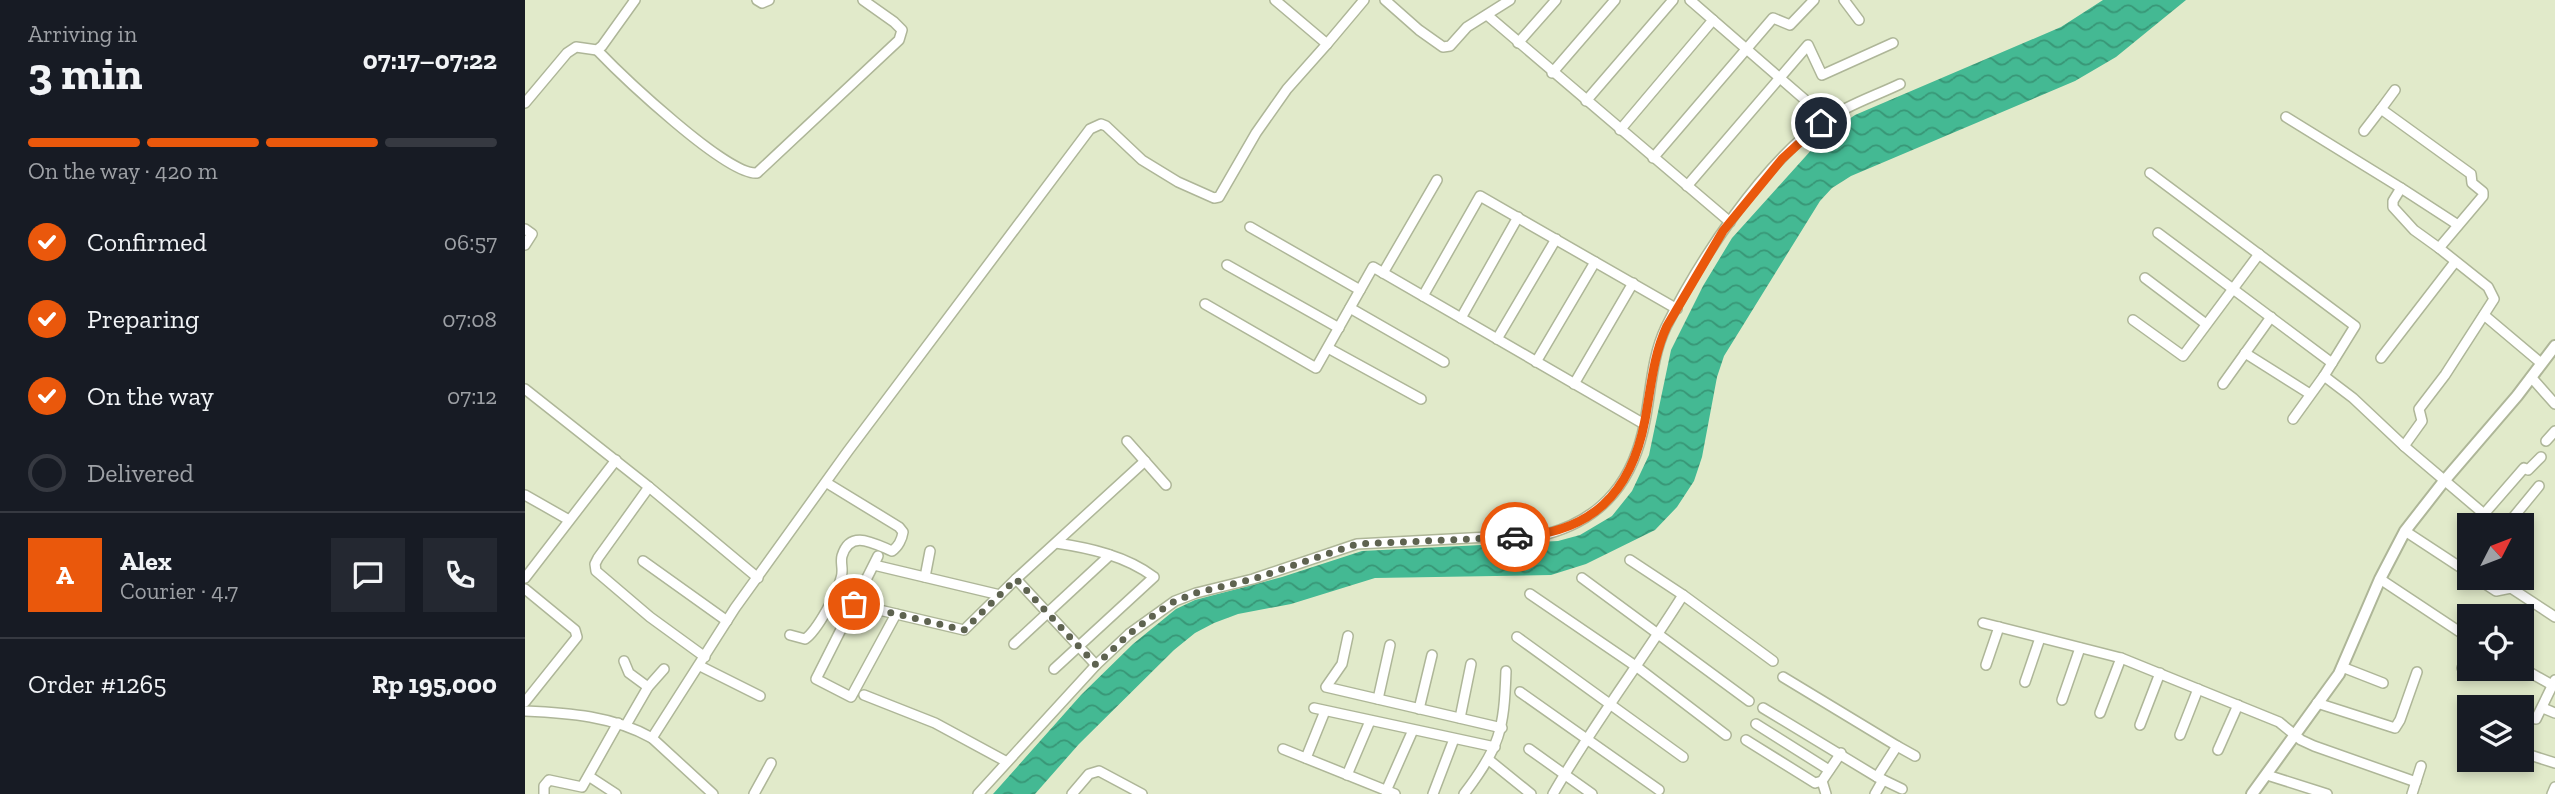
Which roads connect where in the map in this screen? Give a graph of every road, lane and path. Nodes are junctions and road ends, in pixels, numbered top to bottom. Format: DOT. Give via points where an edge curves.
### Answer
graph roads {
  1 [pos="635,0"];
  2 [pos="757,0"];
  3 [pos="769,0"];
  4 [pos="863,0"];
  5 [pos="1275,0"];
  6 [pos="1364,0"];
  7 [pos="1385,0"];
  8 [pos="1510,0"];
  9 [pos="1556,0"];
  10 [pos="1615,0"];
  11 [pos="1673,0"];
  12 [pos="1690,0"];
  13 [pos="1814,0"];
  14 [pos="1844,0"];
  15 [pos="1487,15"];
  16 [pos="1713,20"];
  17 [pos="1859,20"];
  18 [pos="1518,43"];
  19 [pos="1893,43"];
  20 [pos="1327,44"];
  21 [pos="1747,49"];
  22 [pos="597,50"];
  23 [pos="1552,73"];
  24 [pos="1780,78"];
  25 [pos="1900,84"];
  26 [pos="2395,90"];
  27 [pos="1586,101"];
  28 [pos="525,103"];
  29 [pos="2381,109"];
  30 [pos="2286,117"];
  31 [pos="1821,123"];
  32 [pos="1620,130"];
  33 [pos="2364,131"];
  34 [pos="1653,158"];
  35 [pos="2150,173"];
  36 [pos="1437,180"];
  37 [pos="1687,186"];
  38 [pos="2402,188"];
  39 [pos="1518,217"];
  40 [pos="1730,222"];
  41 [pos="2458,225"];
  42 [pos="1250,228"];
  43 [pos="525,229"];
  44 [pos="2158,233"];
  45 [pos="1556,239"];
  46 [pos="525,244"];
  47 [pos="2439,248"];
  48 [pos="2259,254"];
  49 [pos="1595,262"];
  50 [pos="2455,262"];
  51 [pos="1227,265"];
  52 [pos="1383,273"];
  53 [pos="2145,278"];
  54 [pos="1633,283"];
  55 [pos="2233,289"];
  56 [pos="1360,290"];
  57 [pos="1423,296"];
  58 [pos="1205,304"];
  59 [pos="1350,308"];
  60 [pos="1677,309"];
  61 [pos="2484,315"];
  62 [pos="2271,317"];
  63 [pos="1461,318"];
  64 [pos="2133,320"];
  65 [pos="2206,324"];
  66 [pos="1339,328"];
  67 [pos="1497,339"];
  68 [pos="2555,346"];
  69 [pos="1328,348"];
  70 [pos="2245,353"];
  71 [pos="2381,358"];
  72 [pos="1444,362"];
  73 [pos="1536,362"];
  74 [pos="2332,362"];
  75 [pos="2542,363"];
  76 [pos="2324,376"];
  77 [pos="2531,377"];
  78 [pos="1574,384"];
  79 [pos="2223,384"];
  80 [pos="525,388"];
  81 [pos="2310,394"];
  82 [pos="1421,399"];
  83 [pos="2555,404"];
  84 [pos="2293,419"];
  85 [pos="1644,424"];
  86 [pos="2555,431"];
  87 [pos="1127,441"];
  88 [pos="2546,441"];
  89 [pos="2403,446"];
  90 [pos="2541,457"];
  91 [pos="616,460"];
  92 [pos="1145,461"];
  93 [pos="2444,481"];
  94 [pos="827,482"];
  95 [pos="1166,485"];
  96 [pos="2539,486"];
  97 [pos="649,487"];
  98 [pos="525,495"];
  99 [pos="2483,513"];
  100 [pos="2485,513"];
  101 [pos="2517,513"];
  102 [pos="569,520"];
  103 [pos="2405,531"];
  104 [pos="1056,543"];
  105 [pos="930,551"];
  106 [pos="1110,555"];
  107 [pos="1630,560"];
  108 [pos="643,561"];
  109 [pos="2457,565"];
  110 [pos="925,577"];
  111 [pos="525,578"];
  112 [pos="758,578"];
  113 [pos="1582,578"];
  114 [pos="1016,579"];
  115 [pos="2380,579"];
  116 [pos="525,589"];
  117 [pos="2514,590"];
  118 [pos="1530,594"];
  119 [pos="1000,595"];
  120 [pos="1683,595"];
  121 [pos="854,604"];
  122 [pos="1048,613"];
  123 [pos="896,614"];
  124 [pos="2555,617"];
  125 [pos="727,621"];
  126 [pos="1983,622"];
  127 [pos="1999,627"];
  128 [pos="2457,630"];
  129 [pos="1659,633"];
  130 [pos="790,635"];
  131 [pos="1348,636"];
  132 [pos="1517,637"];
  133 [pos="2040,638"];
  134 [pos="1014,644"];
  135 [pos="1079,646"];
  136 [pos="1391,646"];
  137 [pos="2080,648"];
  138 [pos="1432,655"];
  139 [pos="705,657"];
  140 [pos="2121,657"];
  141 [pos="624,661"];
  142 [pos="1773,662"];
  143 [pos="1471,664"];
  144 [pos="1096,665"];
  145 [pos="1986,665"];
  146 [pos="700,666"];
  147 [pos="1637,667"];
  148 [pos="2342,667"];
  149 [pos="664,668"];
  150 [pos="1054,669"];
  151 [pos="1506,671"];
  152 [pos="2417,672"];
  153 [pos="2160,673"];
  154 [pos="2534,674"];
  155 [pos="1783,677"];
  156 [pos="2025,682"];
  157 [pos="2383,683"];
  158 [pos="2553,683"];
  159 [pos="648,687"];
  160 [pos="2198,689"];
  161 [pos="1520,692"];
  162 [pos="864,695"];
  163 [pos="760,696"];
  164 [pos="1378,699"];
  165 [pos="2062,700"];
  166 [pos="1749,701"];
  167 [pos="525,702"];
  168 [pos="2317,703"];
  169 [pos="1612,704"];
  170 [pos="2238,705"];
  171 [pos="1314,708"];
  172 [pos="1763,708"];
  173 [pos="2543,708"];
  174 [pos="1419,709"];
  175 [pos="525,711"];
  176 [pos="1325,711"];
  177 [pos="2100,713"];
  178 [pos="2555,713"];
  179 [pos="1460,718"];
  180 [pos="2534,720"];
  181 [pos="1370,721"];
  182 [pos="622,724"];
  183 [pos="1756,724"];
  184 [pos="2140,725"];
  185 [pos="1501,728"];
  186 [pos="1413,730"];
  187 [pos="2180,734"];
  188 [pos="1726,735"];
  189 [pos="2295,735"];
  190 [pos="652,738"];
  191 [pos="1588,738"];
  192 [pos="1454,739"];
  193 [pos="1746,740"];
  194 [pos="1897,746"];
  195 [pos="1495,747"];
  196 [pos="1283,749"];
  197 [pos="1529,749"];
  198 [pos="2218,750"];
  199 [pos="1841,753"];
  200 [pos="2534,756"];
  201 [pos="1683,757"];
  202 [pos="1915,757"];
  203 [pos="1306,758"];
  204 [pos="1489,760"];
  205 [pos="1007,762"];
  206 [pos="771,763"];
  207 [pos="2555,764"];
  208 [pos="2421,766"];
  209 [pos="1829,770"];
  210 [pos="1564,774"];
  211 [pos="1347,775"];
  212 [pos="2267,775"];
  213 [pos="590,777"];
  214 [pos="1880,778"];
  215 [pos="1822,781"];
  216 [pos="2416,782"];
  217 [pos="2555,787"];
  218 [pos="1902,789"];
  219 [pos="1659,790"];
  220 [pos="1390,792"];
  221 [pos="544,794"];
  222 [pos="616,794"];
  223 [pos="713,794"];
  224 [pos="754,794"];
  225 [pos="978,794"];
  226 [pos="1072,794"];
  227 [pos="1142,794"];
  228 [pos="1433,794"];
  229 [pos="1464,794"];
  230 [pos="1531,794"];
  231 [pos="1553,794"];
  232 [pos="1593,794"];
  233 [pos="1826,794"];
  234 [pos="1875,794"];
  235 [pos="2252,794"];
  236 [pos="2327,794"];
  237 [pos="2412,794"];
  238 [pos="2552,794"];
  1 -- 22 [label="street"];
  2 -- 3 [label="street"];
  4 -- 22 [label="street" via="902,30 899,40 757,173 742,171 691,135"];
  5 -- 20 [label="street"];
  6 -- 20 [label="street"];
  7 -- 15 [label="street" via="1443,47"];
  8 -- 15 [label="street"];
  9 -- 18 [label="street"];
  10 -- 23 [label="street"];
  11 -- 27 [label="street"];
  12 -- 16 [label="street"];
  13 -- 21 [label="street" via="1790,25 1773,18"];
  14 -- 17 [label="street"];
  15 -- 18 [label="street"];
  16 -- 21 [label="street"];
  16 -- 32 [label="street"];
  18 -- 23 [label="street"];
  19 -- 24 [label="street" via="1822,75 1808,45"];
  20 -- 94 [label="street" via="1256,133 1219,197 1178,182 1142,160 1106,126 1090,129"];
  21 -- 24 [label="street"];
  21 -- 34 [label="street"];
  22 -- 28 [label="street" via="576,47"];
  23 -- 27 [label="street"];
  24 -- 31 [label="street" via="1811,105"];
  24 -- 37 [label="street"];
  25 -- 31 [label="street"];
  26 -- 29 [label="street"];
  27 -- 32 [label="street"];
  29 -- 33 [label="street"];
  29 -- 41 [label="street" via="2470,174 2472,183 2483,192"];
  30 -- 38 [label="street"];
  31 -- 40 [label="street" via="1782,159"];
  32 -- 34 [label="street"];
  34 -- 37 [label="street"];
  35 -- 48 [label="street"];
  36 -- 52 [label="street"];
  37 -- 40 [label="street"];
  38 -- 41 [label="street"];
  38 -- 47 [label="street" via="2393,207"];
  39 -- 45 [label="street"];
  39 -- 57 [label="street" via="1480,196"];
  39 -- 63 [label="street"];
  40 -- 60 [label="street"];
  41 -- 47 [label="street"];
  42 -- 56 [label="street"];
  43 -- 46 [label="street" via="532,234"];
  44 -- 55 [label="street"];
  45 -- 49 [label="street"];
  45 -- 67 [label="street"];
  47 -- 50 [label="street"];
  48 -- 55 [label="street"];
  48 -- 74 [label="street" via="2355,326"];
  49 -- 54 [label="street"];
  49 -- 73 [label="street"];
  50 -- 61 [label="street" via="2492,291 2494,302"];
  50 -- 71 [label="street"];
  51 -- 66 [label="street"];
  52 -- 56 [label="street" via="1373,267"];
  52 -- 57 [label="street"];
  53 -- 65 [label="street"];
  54 -- 60 [label="street"];
  54 -- 78 [label="street"];
  55 -- 62 [label="street"];
  55 -- 65 [label="street"];
  56 -- 59 [label="street"];
  57 -- 63 [label="street"];
  58 -- 69 [label="street" via="1316,368"];
  59 -- 66 [label="street"];
  59 -- 72 [label="street"];
  60 -- 85 [label="street" via="1661,339"];
  61 -- 75 [label="street"];
  61 -- 89 [label="street" via="2419,409 2422,421"];
  62 -- 70 [label="street"];
  62 -- 74 [label="street"];
  63 -- 67 [label="street"];
  64 -- 65 [label="street" via="2183,356"];
  66 -- 69 [label="street"];
  67 -- 73 [label="street"];
  68 -- 75 [label="street"];
  69 -- 82 [label="street"];
  70 -- 79 [label="street"];
  70 -- 81 [label="street"];
  73 -- 78 [label="street"];
  74 -- 76 [label="street"];
  75 -- 77 [label="street"];
  76 -- 81 [label="street"];
  76 -- 89 [label="street"];
  77 -- 83 [label="street"];
  77 -- 93 [label="street"];
  78 -- 85 [label="street"];
  80 -- 91 [label="street"];
  81 -- 84 [label="street"];
  85 -- 144 [label="street" via="1617,489 1602,508 1568,528 1527,536 1357,544 1175,601"];
  86 -- 88 [label="street"];
  87 -- 92 [label="street"];
  89 -- 93 [label="street"];
  90 -- 100 [label="street" via="2528,470 2524,468"];
  91 -- 97 [label="street"];
  91 -- 102 [label="street"];
  92 -- 95 [label="street"];
  92 -- 104 [label="street"];
  93 -- 99 [label="street"];
  93 -- 103 [label="street"];
  94 -- 112 [label="street"];
  94 -- 130 [label="street" via="899,527 902,537 892,551 865,540 849,543 842,555 841,581 815,628 805,639"];
  96 -- 101 [label="street"];
  97 -- 112 [label="street"];
  97 -- 139 [label="street" via="598,558 596,571"];
  98 -- 102 [label="street"];
  102 -- 111 [label="street"];
  103 -- 109 [label="street"];
  103 -- 115 [label="street"];
  104 -- 106 [label="street"];
  104 -- 114 [label="street"];
  105 -- 110 [label="street"];
  106 -- 122 [label="street"];
  106 -- 135 [label="street" via="1154,577"];
  107 -- 120 [label="street"];
  108 -- 125 [label="street"];
  110 -- 119 [label="street"];
  110 -- 121 [label="street" via="876,560"];
  112 -- 125 [label="street"];
  113 -- 129 [label="street"];
  114 -- 119 [label="street"];
  114 -- 122 [label="street"];
  115 -- 128 [label="street"];
  115 -- 148 [label="street"];
  116 -- 167 [label="street" via="575,630 577,638"];
  117 -- 124 [label="street"];
  118 -- 147 [label="street"];
  119 -- 123 [label="street" via="964,630"];
  120 -- 129 [label="street"];
  120 -- 142 [label="street"];
  121 -- 123 [label="street"];
  121 -- 123 [label="street" via="816,679 852,697"];
  122 -- 134 [label="street"];
  122 -- 135 [label="street"];
  125 -- 139 [label="street"];
  126 -- 127 [label="street"];
  127 -- 133 [label="street"];
  127 -- 145 [label="street"];
  129 -- 147 [label="street"];
  129 -- 166 [label="street"];
  131 -- 164 [label="street" via="1342,664 1326,687"];
  132 -- 169 [label="street"];
  133 -- 137 [label="street"];
  133 -- 156 [label="street"];
  135 -- 144 [label="street"];
  135 -- 150 [label="street"];
  136 -- 164 [label="street"];
  137 -- 140 [label="street"];
  137 -- 165 [label="street"];
  138 -- 174 [label="street"];
  139 -- 146 [label="street"];
  140 -- 153 [label="street"];
  140 -- 177 [label="street"];
  141 -- 159 [label="street" via="629,673"];
  143 -- 179 [label="street"];
  144 -- 205 [label="street"];
  146 -- 163 [label="street"];
  146 -- 190 [label="street"];
  147 -- 169 [label="street"];
  147 -- 188 [label="street"];
  148 -- 157 [label="street"];
  148 -- 168 [label="street"];
  149 -- 159 [label="street"];
  151 -- 185 [label="street"];
  152 -- 168 [label="street" via="2395,728"];
  153 -- 160 [label="street"];
  153 -- 184 [label="street"];
  154 -- 158 [label="street"];
  155 -- 194 [label="street"];
  158 -- 173 [label="street"];
  159 -- 182 [label="street"];
  160 -- 170 [label="street"];
  160 -- 187 [label="street"];
  161 -- 191 [label="street"];
  162 -- 205 [label="street" via="935,723"];
  164 -- 174 [label="street"];
  168 -- 189 [label="street"];
  169 -- 191 [label="street"];
  169 -- 201 [label="street"];
  170 -- 189 [label="street" via="2284,724"];
  170 -- 198 [label="street"];
  171 -- 176 [label="street"];
  172 -- 199 [label="street"];
  173 -- 178 [label="street"];
  173 -- 180 [label="street"];
  174 -- 179 [label="street"];
  175 -- 182 [label="street" via="575,714"];
  176 -- 181 [label="street"];
  176 -- 203 [label="street"];
  179 -- 185 [label="street"];
  181 -- 186 [label="street"];
  181 -- 211 [label="street"];
  182 -- 190 [label="street"];
  182 -- 213 [label="street"];
  183 -- 209 [label="street"];
  185 -- 195 [label="street"];
  186 -- 192 [label="street"];
  186 -- 220 [label="street"];
  189 -- 212 [label="street"];
  189 -- 216 [label="street"];
  190 -- 223 [label="street"];
  191 -- 210 [label="street"];
  191 -- 219 [label="street"];
  192 -- 195 [label="street"];
  192 -- 228 [label="street"];
  193 -- 215 [label="street" via="1815,783"];
  194 -- 202 [label="street"];
  194 -- 214 [label="street"];
  195 -- 204 [label="street"];
  196 -- 203 [label="street"];
  197 -- 210 [label="street"];
  199 -- 209 [label="street"];
  199 -- 214 [label="street"];
  200 -- 207 [label="street"];
  203 -- 211 [label="street"];
  204 -- 229 [label="street"];
  204 -- 230 [label="street"];
  205 -- 225 [label="street"];
  206 -- 224 [label="street"];
  208 -- 216 [label="street"];
  209 -- 215 [label="street"];
  210 -- 231 [label="street"];
  210 -- 232 [label="street"];
  211 -- 220 [label="street"];
  212 -- 235 [label="street"];
  212 -- 236 [label="street"];
  213 -- 221 [label="street" via="582,787 549,780"];
  213 -- 222 [label="street"];
  214 -- 218 [label="street"];
  214 -- 234 [label="street"];
  215 -- 233 [label="street"];
  216 -- 237 [label="street"];
  217 -- 238 [label="street"];
  226 -- 227 [label="street" via="1090,774 1100,771"];
}
